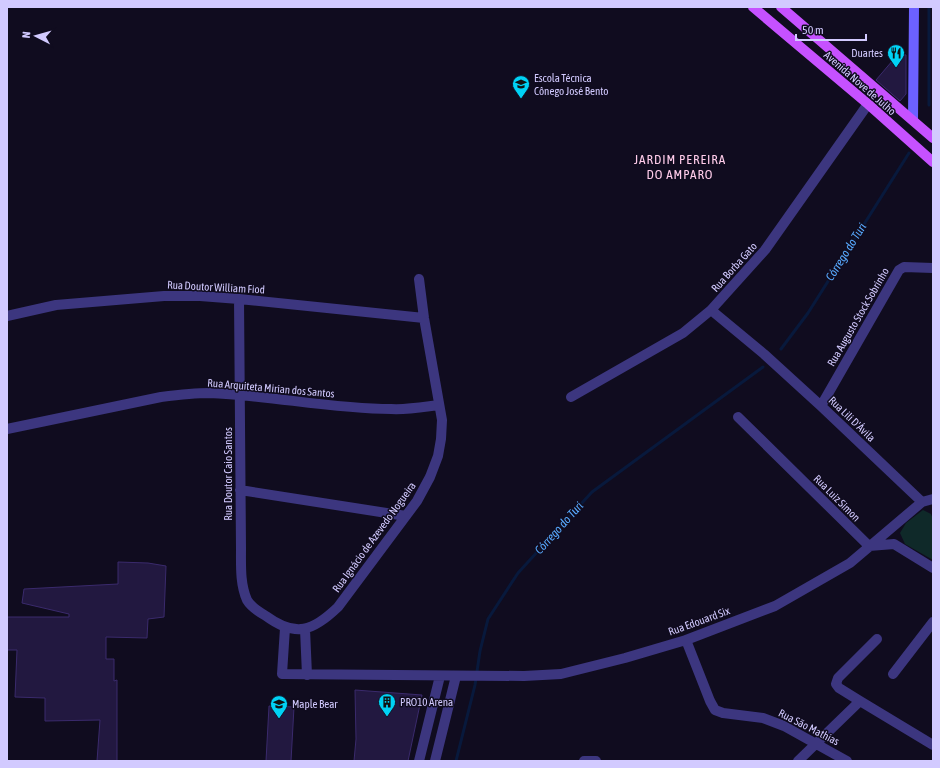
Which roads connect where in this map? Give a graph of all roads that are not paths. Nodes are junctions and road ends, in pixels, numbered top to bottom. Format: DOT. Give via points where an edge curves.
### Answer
graph roads {
  1 [pos="753,7"];
  2 [pos="781,7"];
  3 [pos="914,7"];
  4 [pos="868,104"];
  5 [pos="913,120"];
  6 [pos="933,138"];
  7 [pos="933,162"];
  8 [pos="933,268"];
  9 [pos="419,279"];
  10 [pos="239,299"];
  11 [pos="710,310"];
  12 [pos="7,316"];
  13 [pos="424,318"];
  14 [pos="240,395"];
  15 [pos="571,397"];
  16 [pos="439,405"];
  17 [pos="820,406"];
  18 [pos="738,417"];
  19 [pos="7,429"];
  20 [pos="240,490"];
  21 [pos="933,499"];
  22 [pos="922,502"];
  23 [pos="406,516"];
  24 [pos="894,526"];
  25 [pos="894,544"];
  26 [pos="869,546"];
  27 [pos="933,568"];
  28 [pos="933,622"];
  29 [pos="285,628"];
  30 [pos="305,629"];
  31 [pos="877,639"];
  32 [pos="686,640"];
  33 [pos="893,674"];
  34 [pos="307,675"];
  35 [pos="440,676"];
  36 [pos="456,676"];
  37 [pos="860,701"];
  38 [pos="817,744"];
  39 [pos="933,745"];
  40 [pos="419,761"];
  41 [pos="435,761"];
  42 [pos="584,761"];
  43 [pos="596,761"];
  44 [pos="798,761"];
  45 [pos="847,761"];
  1 -- 4 [label="main road, Avenida Nove de Julho"];
  2 -- 5 [label="main road, Avenida Nove de Julho"];
  3 -- 5 [label="main road"];
  4 -- 7 [label="main road, Avenida Nove de Julho"];
  4 -- 11 [label="street, Rua Borba Gato" via="765,250"];
  5 -- 6 [label="main road, Avenida Nove de Julho"];
  8 -- 17 [label="street, Rua Augusto Stock Sobrinho" via="904,267 899,270"];
  9 -- 13 [label="street, Rua Ignácio de Azevedo Nogueira"];
  10 -- 12 [label="street, Rua Doutor William Fiod" via="164,296 56,304"];
  10 -- 13 [label="street, Rua Doutor William Fiod"];
  10 -- 14 [label="street, Rua Doutor Caio Santos"];
  11 -- 15 [label="street, Rua Borba Gato" via="683,333"];
  11 -- 17 [label="street, Rua Lili D'Ávila" via="764,354"];
  13 -- 16 [label="street, Rua Ignácio de Azevedo Nogueira"];
  14 -- 16 [label="street, Rua Arquiteta Mirian dos Santos" via="369,409 405,409"];
  14 -- 19 [label="street, Rua Arquiteta Mirian dos Santos" via="208,393 161,397"];
  14 -- 20 [label="street, Rua Doutor Caio Santos"];
  16 -- 23 [label="street, Rua Ignácio de Azevedo Nogueira" via="442,420 438,456 430,477"];
  17 -- 22 [label="street, Rua Lili D'Ávila"];
  18 -- 26 [label="street, Rua Luiz Simon"];
  20 -- 23 [label="street"];
  20 -- 29 [label="street, Rua Doutor Caio Santos" via="244,592 248,602 258,611"];
  21 -- 22 [label="street"];
  22 -- 24 [label="street, Rua Edouard Six"];
  23 -- 30 [label="street, Rua Ignácio de Azevedo Nogueira" via="338,607 324,621"];
  24 -- 25 [label="street"];
  24 -- 26 [label="street, Rua Edouard Six"];
  25 -- 26 [label="street"];
  25 -- 27 [label="street"];
  26 -- 32 [label="street, Rua Edouard Six" via="850,563 775,606"];
  28 -- 33 [label="street"];
  29 -- 30 [label="street, Rua Ignácio de Azevedo Nogueira"];
  29 -- 34 [label="street, Rua Edouard Six" via="282,674"];
  30 -- 34 [label="street"];
  31 -- 37 [label="street" via="838,678 836,684"];
  32 -- 36 [label="street, Rua Edouard Six" via="560,674"];
  32 -- 38 [label="street, Rua São Mathias" via="715,710 774,721"];
  34 -- 35 [label="street, Rua Edouard Six"];
  35 -- 36 [label="street, Rua Edouard Six"];
  35 -- 40 [label="street"];
  36 -- 41 [label="street"];
  37 -- 38 [label="street"];
  37 -- 39 [label="street"];
  38 -- 44 [label="street"];
  38 -- 45 [label="street, Rua São Mathias"];
  42 -- 43 [label="street"];
}
